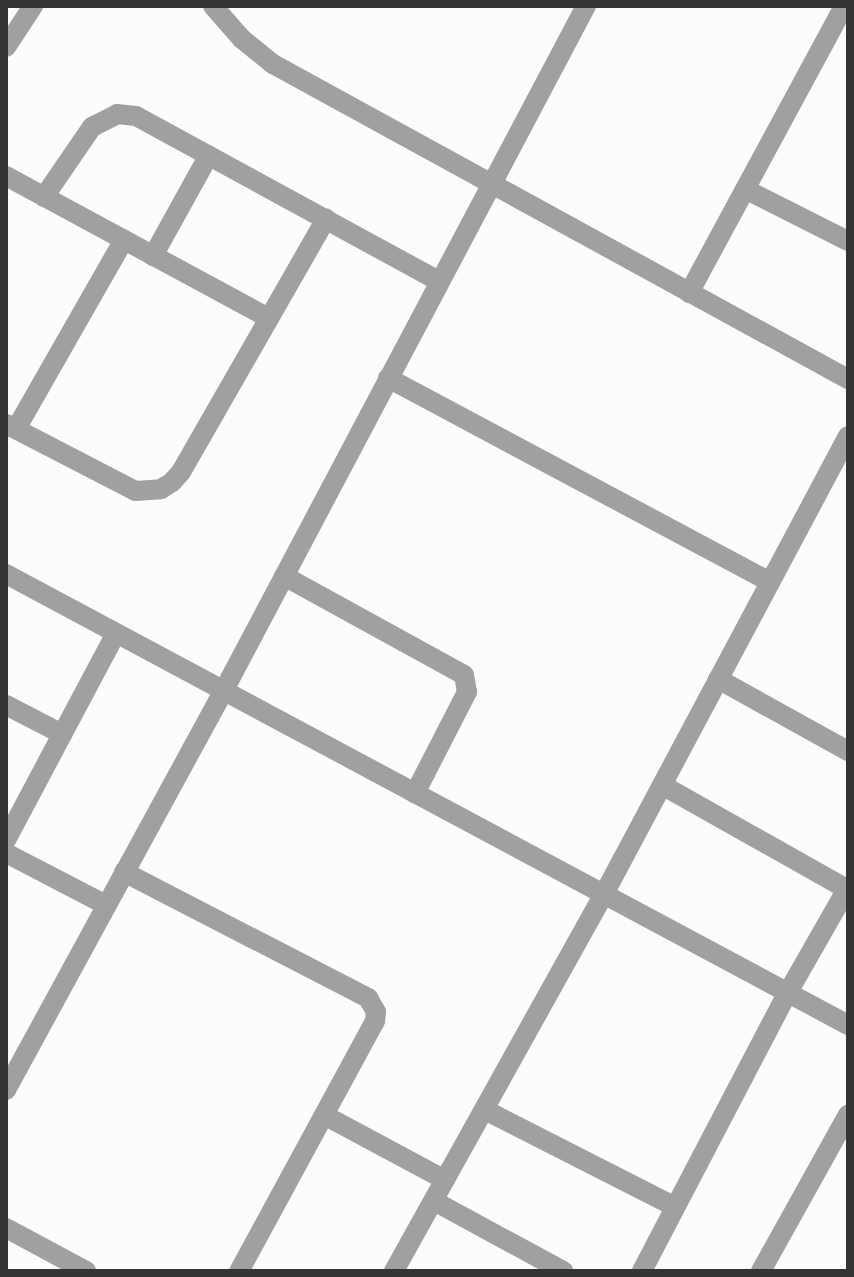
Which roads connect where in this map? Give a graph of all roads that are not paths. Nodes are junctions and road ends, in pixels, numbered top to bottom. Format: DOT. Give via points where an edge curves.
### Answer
graph roads {
  1 [pos="33,6"];
  2 [pos="213,6"];
  3 [pos="586,6"];
  4 [pos="844,6"];
  5 [pos="6,47"];
  6 [pos="209,155"];
  7 [pos="491,184"];
  8 [pos="9,185"];
  9 [pos="745,189"];
  10 [pos="44,197"];
  11 [pos="326,219"];
  12 [pos="124,240"];
  13 [pos="848,241"];
  14 [pos="153,256"];
  15 [pos="439,281"];
  16 [pos="689,293"];
  17 [pos="269,318"];
  18 [pos="388,378"];
  19 [pos="848,379"];
  20 [pos="11,426"];
  21 [pos="848,436"];
  22 [pos="6,574"];
  23 [pos="284,576"];
  24 [pos="770,582"];
  25 [pos="116,633"];
  26 [pos="718,679"];
  27 [pos="224,690"];
  28 [pos="6,705"];
  29 [pos="62,734"];
  30 [pos="848,751"];
  31 [pos="662,785"];
  32 [pos="415,793"];
  33 [pos="6,840"];
  34 [pos="6,853"];
  35 [pos="124,872"];
  36 [pos="847,889"];
  37 [pos="604,894"];
  38 [pos="106,905"];
  39 [pos="787,994"];
  40 [pos="848,1025"];
  41 [pos="6,1090"];
  42 [pos="485,1110"];
  43 [pos="324,1115"];
  44 [pos="848,1115"];
  45 [pos="445,1180"];
  46 [pos="434,1201"];
  47 [pos="675,1207"];
  48 [pos="6,1228"];
  49 [pos="86,1271"];
  50 [pos="239,1271"];
  51 [pos="394,1271"];
  52 [pos="563,1271"];
  53 [pos="642,1271"];
  54 [pos="761,1271"];
  1 -- 5 [label="street"];
  2 -- 7 [label="street" via="273,64"];
  3 -- 7 [label="street"];
  4 -- 9 [label="street"];
  6 -- 10 [label="street" via="136,116 117,114 92,127"];
  6 -- 11 [label="street"];
  6 -- 14 [label="street"];
  7 -- 15 [label="street"];
  7 -- 16 [label="street"];
  8 -- 10 [label="street"];
  9 -- 13 [label="street"];
  9 -- 16 [label="street"];
  10 -- 12 [label="street"];
  11 -- 15 [label="street"];
  11 -- 17 [label="street"];
  12 -- 14 [label="street"];
  12 -- 20 [label="street"];
  14 -- 17 [label="street"];
  15 -- 18 [label="street"];
  16 -- 19 [label="street"];
  17 -- 20 [label="street" via="181,472 161,489 135,491"];
  18 -- 23 [label="street"];
  18 -- 24 [label="street"];
  21 -- 24 [label="street"];
  22 -- 25 [label="street"];
  23 -- 27 [label="street"];
  23 -- 32 [label="street" via="464,675 467,692"];
  24 -- 26 [label="street"];
  25 -- 27 [label="street"];
  25 -- 29 [label="street"];
  26 -- 30 [label="street"];
  26 -- 31 [label="street"];
  27 -- 32 [label="street"];
  27 -- 35 [label="street"];
  28 -- 29 [label="street"];
  29 -- 33 [label="street"];
  31 -- 36 [label="street"];
  31 -- 37 [label="street"];
  32 -- 37 [label="street"];
  34 -- 38 [label="street"];
  35 -- 38 [label="street"];
  35 -- 43 [label="street" via="374,1004 375,1021"];
  36 -- 39 [label="street"];
  37 -- 39 [label="street"];
  37 -- 42 [label="street"];
  38 -- 41 [label="street"];
  39 -- 40 [label="street"];
  39 -- 47 [label="street"];
  42 -- 45 [label="street"];
  42 -- 47 [label="street"];
  43 -- 45 [label="street"];
  43 -- 50 [label="street"];
  44 -- 54 [label="street"];
  45 -- 46 [label="street"];
  46 -- 51 [label="street"];
  46 -- 52 [label="street"];
  47 -- 53 [label="street"];
  48 -- 49 [label="street"];
}
